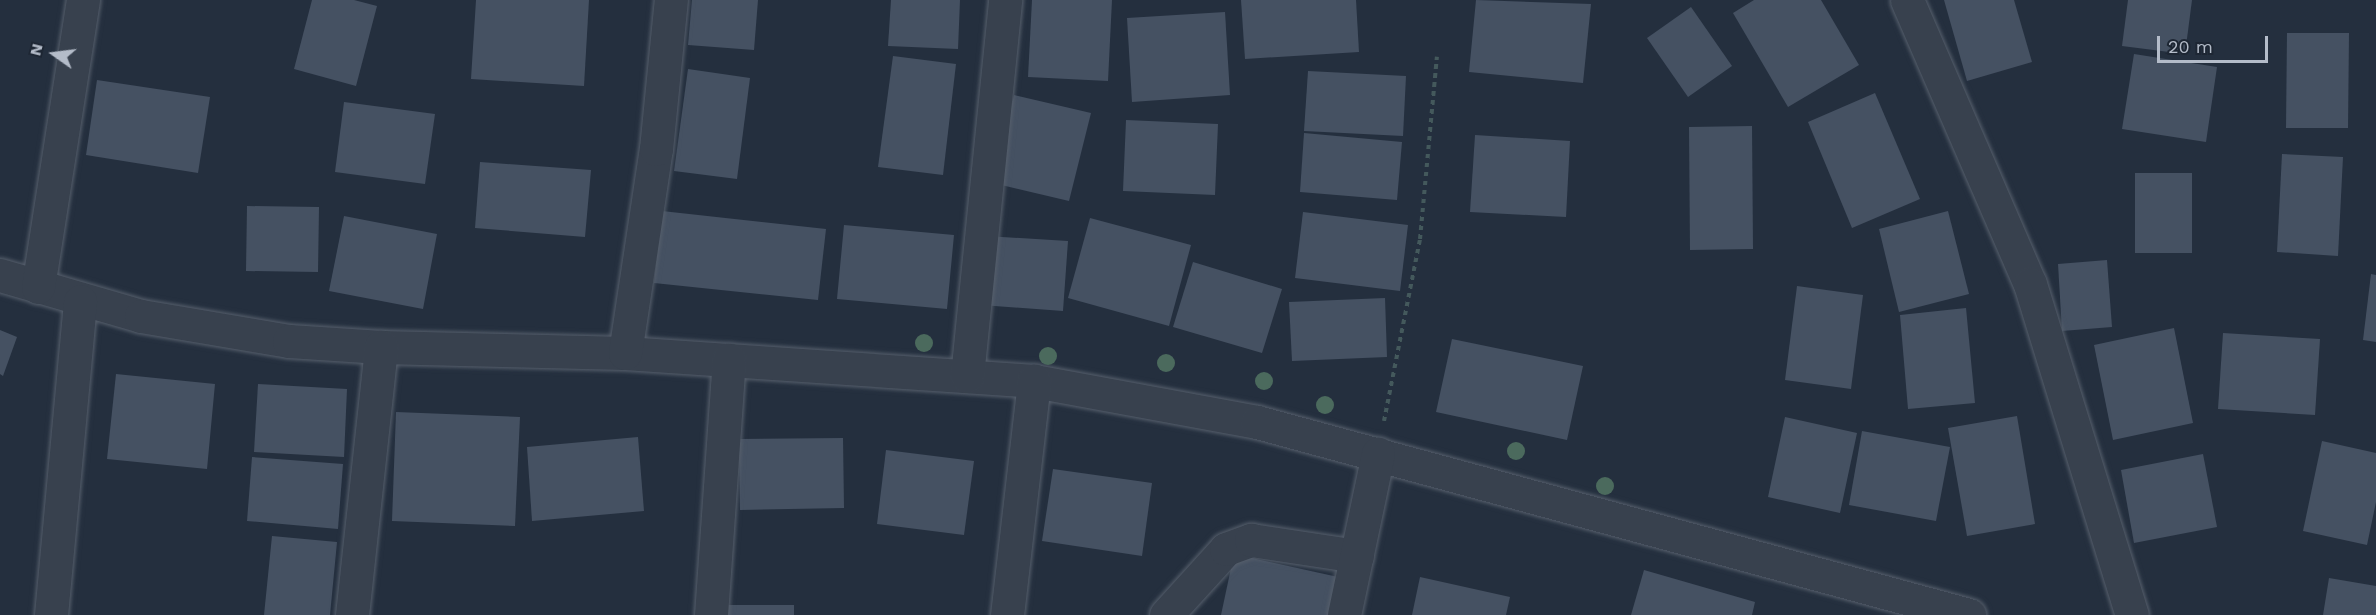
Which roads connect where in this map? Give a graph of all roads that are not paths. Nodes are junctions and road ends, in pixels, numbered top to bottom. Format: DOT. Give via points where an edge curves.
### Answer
graph roads {
  1 [pos="83,0"];
  2 [pos="670,0"];
  3 [pos="1005,0"];
  4 [pos="1907,0"];
  5 [pos="0,275"];
  6 [pos="38,287"];
  7 [pos="80,301"];
  8 [pos="381,348"];
  9 [pos="625,353"];
  10 [pos="729,360"];
  11 [pos="967,376"];
  12 [pos="1034,381"];
  13 [pos="1378,454"];
  14 [pos="1357,556"];
  15 [pos="51,615"];
  16 [pos="352,615"];
  17 [pos="711,615"];
  18 [pos="1007,615"];
  19 [pos="1166,615"];
  20 [pos="1344,615"];
  21 [pos="1969,615"];
  22 [pos="2132,615"];
  1 -- 6 [label="street"];
  2 -- 9 [label="street" via="656,149"];
  3 -- 11 [label="street"];
  4 -- 22 [label="street" via="2030,284"];
  5 -- 6 [label="street"];
  6 -- 7 [label="street"];
  7 -- 8 [label="street" via="208,329"];
  7 -- 15 [label="street"];
  8 -- 9 [label="street"];
  8 -- 16 [label="street"];
  9 -- 10 [label="street"];
  10 -- 11 [label="street"];
  10 -- 17 [label="street"];
  11 -- 12 [label="street"];
  12 -- 13 [label="street" via="1257,422"];
  12 -- 18 [label="street"];
  13 -- 14 [label="street"];
  13 -- 21 [label="street"];
  14 -- 19 [label="street" via="1251,540 1226,549"];
  14 -- 20 [label="street"];
}
